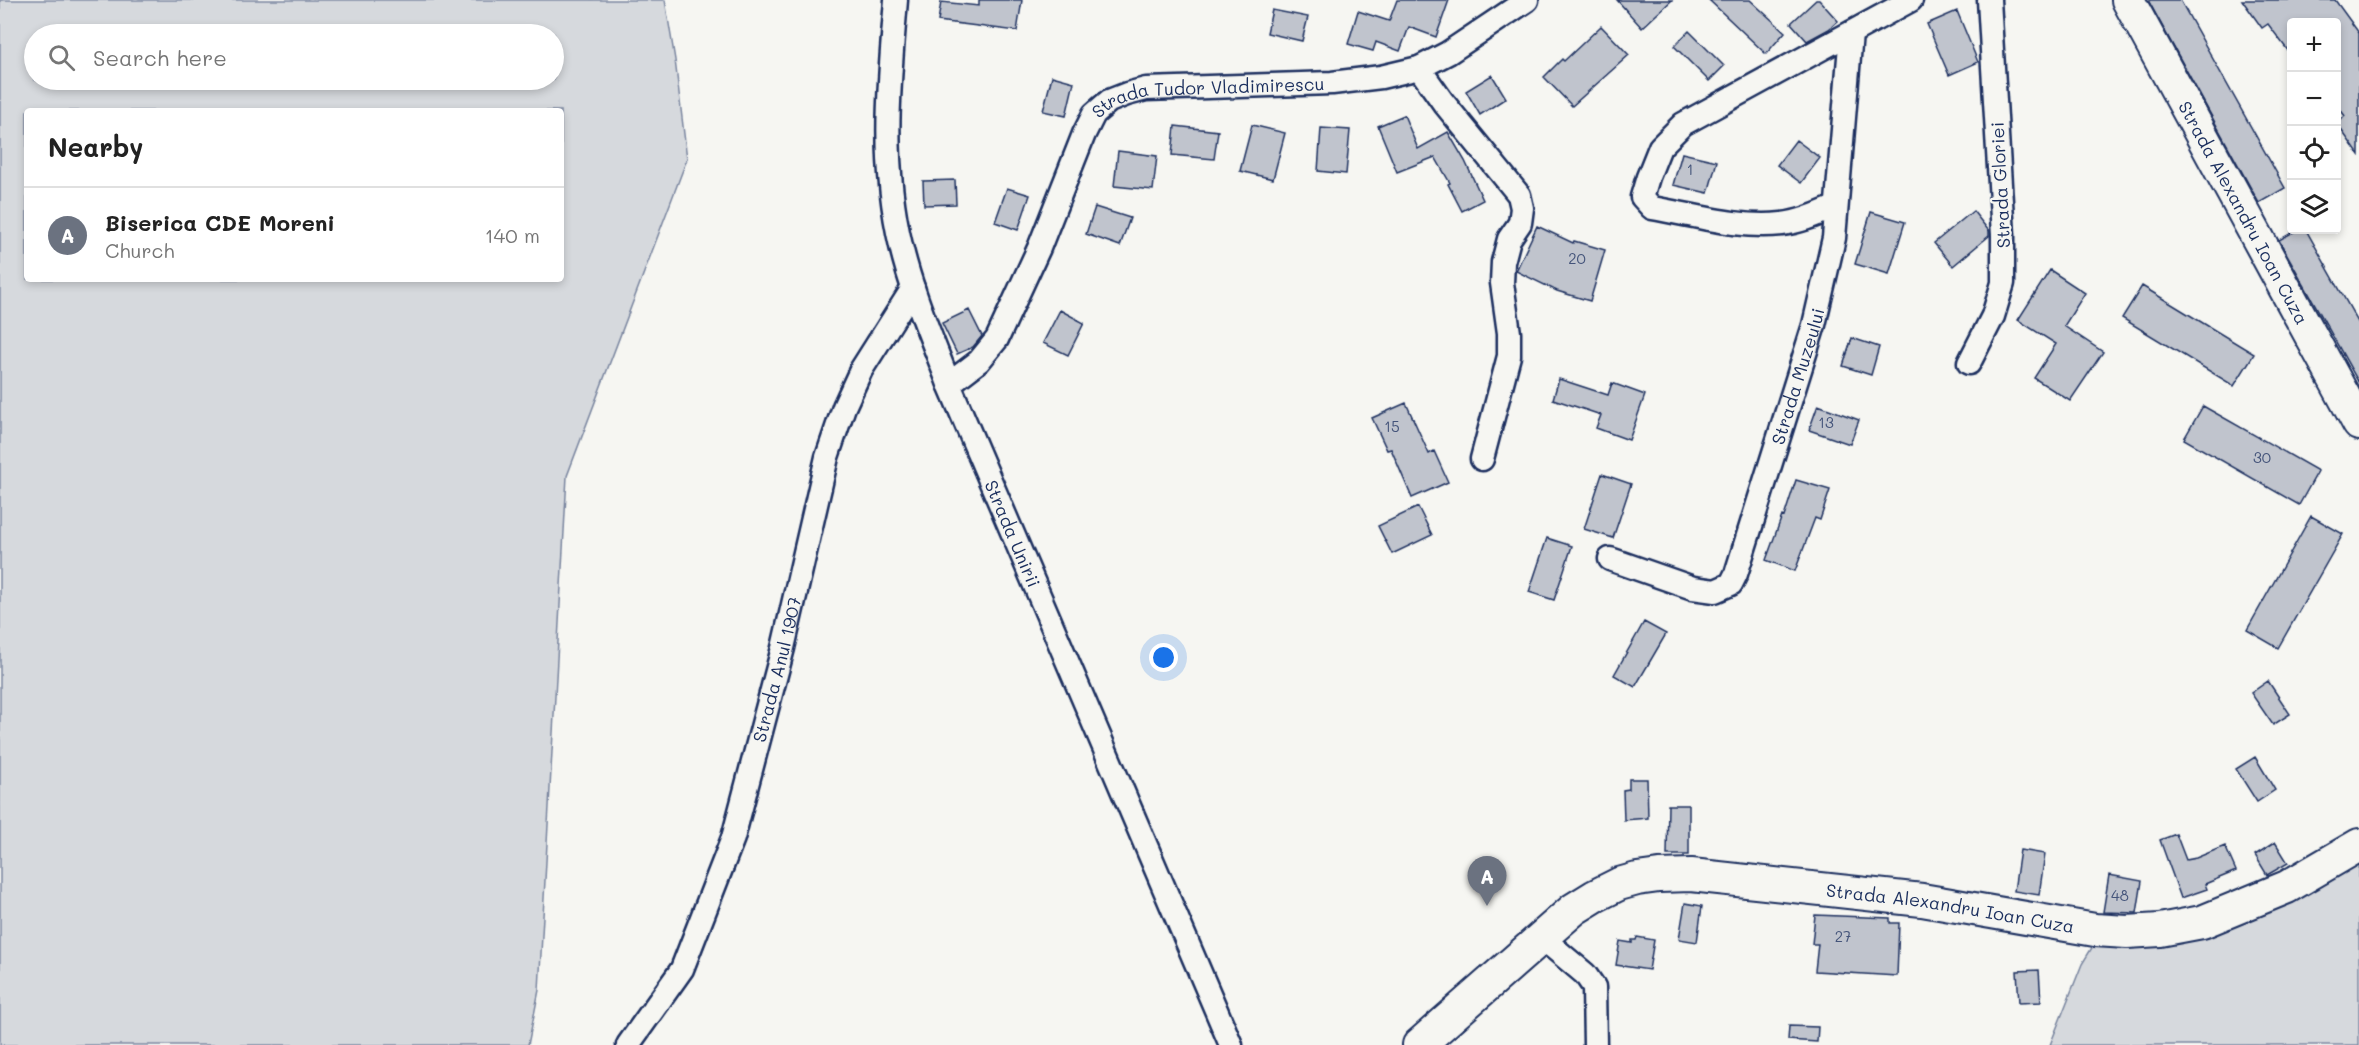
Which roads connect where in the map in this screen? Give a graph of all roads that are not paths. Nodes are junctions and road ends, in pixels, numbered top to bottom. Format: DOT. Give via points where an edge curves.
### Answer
graph roads {
  1 [pos="896,0"];
  2 [pos="1527,0"];
  3 [pos="1911,0"];
  4 [pos="1989,0"];
  5 [pos="2128,0"];
  6 [pos="1851,33"];
  7 [pos="1419,68"];
  8 [pos="1835,207"];
  9 [pos="913,288"];
  10 [pos="1970,363"];
  11 [pos="948,384"];
  12 [pos="2359,424"];
  13 [pos="1482,459"];
  14 [pos="1610,559"];
  15 [pos="2359,845"];
  16 [pos="1541,937"];
  17 [pos="628,1045"];
  18 [pos="1231,1045"];
  19 [pos="1419,1045"];
  20 [pos="1595,1045"];
  1 -- 9 [label="street, Strada Unirii" via="887,113 888,155 897,227"];
  2 -- 7 [label="street, Strada Tudor Vladimirescu"];
  3 -- 6 [label="street"];
  4 -- 10 [label="street, Strada Gloriei" via="2003,283 1993,316"];
  5 -- 12 [label="main road, Strada Alexandru Ioan Cuza"];
  6 -- 8 [label="street, Strada Muzeului"];
  6 -- 8 [label="street" via="1683,124 1660,147 1642,197 1652,208 1748,225 1808,219"];
  7 -- 11 [label="street, Strada Tudor Vladimirescu" via="1332,83 1146,89 1109,101 1094,114 1084,134 1039,248 997,339 979,361"];
  7 -- 13 [label="street" via="1519,195 1522,208 1520,223 1509,239 1503,262 1509,356"];
  8 -- 14 [label="street, Strada Muzeului" via="1834,238 1814,325 1731,584 1715,591 1693,588"];
  9 -- 11 [label="street, Strada Unirii"];
  9 -- 17 [label="street, Strada Anul 1907" via="861,370 827,457 783,648 733,838 682,969"];
  11 -- 18 [label="street, Strada Unirii"];
  15 -- 16 [label="main road, Strada Alexandru Ioan Cuza" via="2287,887 2202,922 2160,930 2095,930 1922,900 1669,875 1619,884 1574,909"];
  16 -- 19 [label="main road, Strada Alexandru Ioan Cuza"];
  16 -- 20 [label="street" via="1585,974 1594,987"];
}
